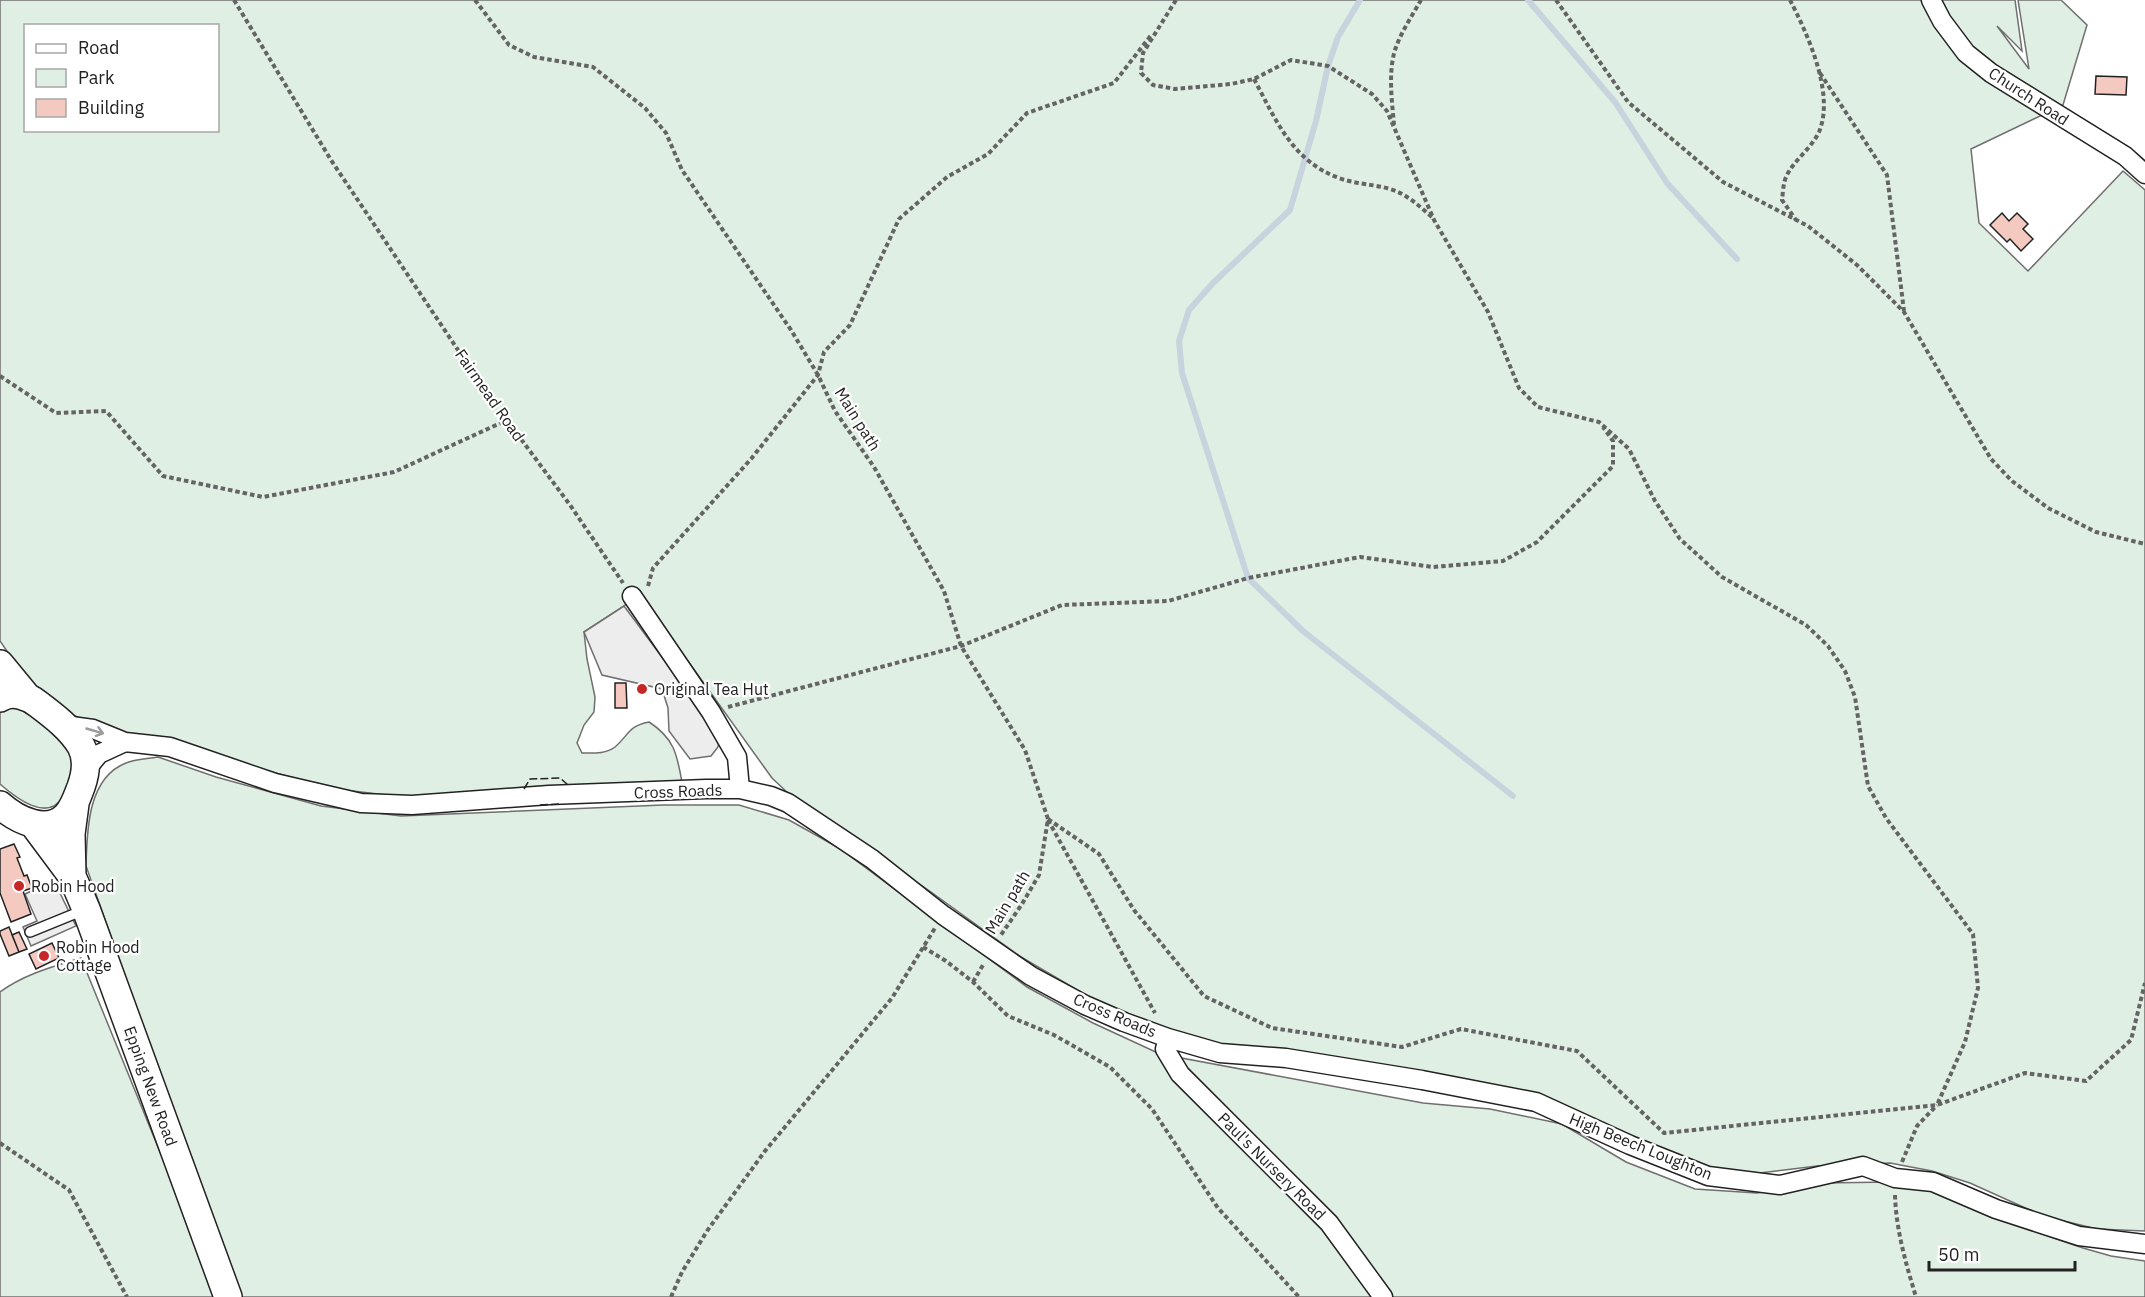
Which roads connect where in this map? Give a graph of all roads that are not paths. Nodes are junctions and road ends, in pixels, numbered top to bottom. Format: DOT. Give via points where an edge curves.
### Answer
graph roads {
  1 [pos="1931,0"];
  2 [pos="2145,174"];
  3 [pos="637,603"];
  4 [pos="0,664"];
  5 [pos="0,698"];
  6 [pos="28,698"];
  7 [pos="64,725"];
  8 [pos="125,742"];
  9 [pos="85,771"];
  10 [pos="740,789"];
  11 [pos="75,804"];
  12 [pos="0,805"];
  13 [pos="34,825"];
  14 [pos="72,876"];
  15 [pos="86,909"];
  16 [pos="30,932"];
  17 [pos="1168,1038"];
  18 [pos="2145,1244"];
  19 [pos="228,1297"];
  20 [pos="1383,1297"];
  1 -- 2 [label="street, Church Road" via="1966,53 1991,73 2125,156"];
  3 -- 10 [label="street" via="711,711 737,757"];
  4 -- 6 [label="main road"];
  5 -- 6 [label="main road" via="6,694"];
  6 -- 7 [label="main road"];
  7 -- 8 [label="street, Cross Roads, one-way" via="93,729"];
  7 -- 9 [label="main road" via="82,747"];
  8 -- 9 [label="street" via="99,754"];
  8 -- 10 [label="street, Cross Roads" via="170,747 275,783 361,803 412,805"];
  9 -- 11 [label="main road, Epping New Road"];
  10 -- 17 [label="street, Cross Roads" via="788,803 872,859 943,915 1031,976 1084,1005"];
  11 -- 13 [label="main road" via="55,823"];
  11 -- 14 [label="main road, Epping New Road"];
  12 -- 13 [label="main road" via="10,815"];
  13 -- 14 [label="main road, Epping New Road"];
  14 -- 15 [label="main road, Epping New Road"];
  15 -- 16 [label="lane"];
  15 -- 19 [label="main road, Epping New Road"];
  17 -- 18 [label="street, High Beech Loughton" via="1220,1053 1286,1058 1536,1102 1708,1176 1780,1185 1863,1166 1895,1178 1933,1182 1996,1209 2079,1236"];
  17 -- 20 [label="street, Paul's Nursery Road" via="1165,1049 1180,1074 1329,1223"];
}
